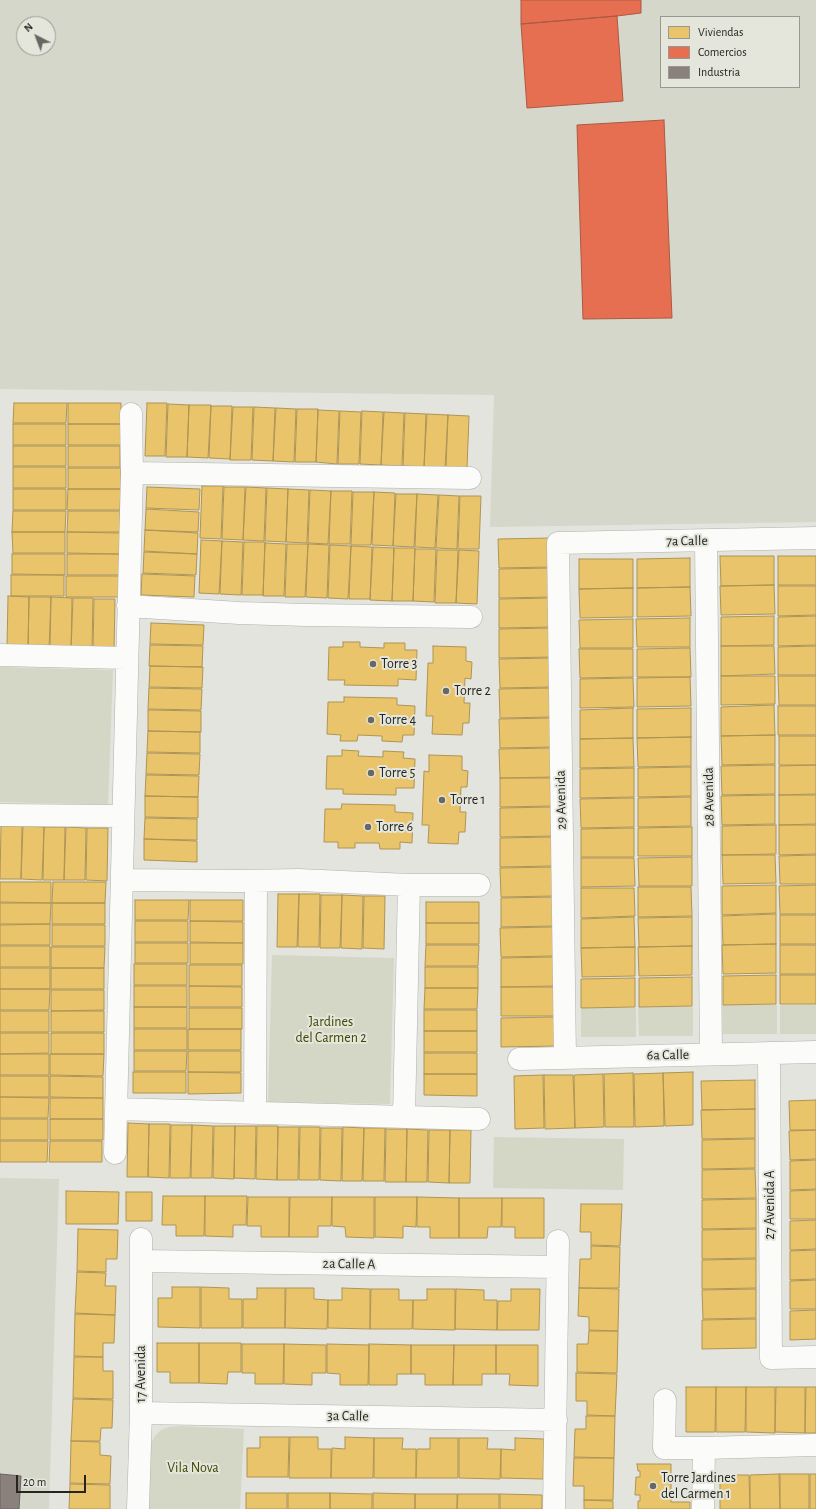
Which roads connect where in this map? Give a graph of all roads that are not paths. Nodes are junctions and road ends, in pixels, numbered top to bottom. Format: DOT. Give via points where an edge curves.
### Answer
graph roads {
  1 [pos="131,414"];
  2 [pos="132,473"];
  3 [pos="470,478"];
  4 [pos="816,538"];
  5 [pos="706,541"];
  6 [pos="558,543"];
  7 [pos="128,606"];
  8 [pos="471,617"];
  9 [pos="0,655"];
  10 [pos="126,658"];
  11 [pos="0,815"];
  12 [pos="122,816"];
  13 [pos="122,880"];
  14 [pos="256,881"];
  15 [pos="409,885"];
  16 [pos="479,885"];
  17 [pos="816,1052"];
  18 [pos="769,1053"];
  19 [pos="711,1054"];
  20 [pos="565,1058"];
  21 [pos="519,1059"];
  22 [pos="116,1109"];
  23 [pos="255,1113"];
  24 [pos="404,1117"];
  25 [pos="479,1119"];
  26 [pos="115,1153"];
  27 [pos="141,1239"];
  28 [pos="558,1241"];
  29 [pos="142,1261"];
  30 [pos="557,1266"];
  31 [pos="816,1357"];
  32 [pos="665,1400"];
  33 [pos="141,1412"];
  34 [pos="556,1420"];
  35 [pos="816,1446"];
  36 [pos="704,1448"];
  37 [pos="138,1509"];
  38 [pos="554,1509"];
  39 [pos="703,1509"];
  1 -- 2 [label="street"];
  2 -- 3 [label="street"];
  2 -- 7 [label="street"];
  4 -- 5 [label="street, 7a Calle"];
  5 -- 6 [label="street, 7a Calle"];
  5 -- 19 [label="street, 28 Avenida"];
  6 -- 20 [label="street, 29 Avenida"];
  7 -- 8 [label="street" via="299,615"];
  7 -- 10 [label="street"];
  9 -- 10 [label="street"];
  10 -- 12 [label="street"];
  11 -- 12 [label="street"];
  12 -- 13 [label="street"];
  13 -- 14 [label="street"];
  13 -- 22 [label="street"];
  14 -- 15 [label="street" via="299,880"];
  14 -- 23 [label="street"];
  15 -- 16 [label="street"];
  15 -- 24 [label="street"];
  17 -- 18 [label="street, 6a Calle"];
  18 -- 19 [label="street, 6a Calle"];
  18 -- 31 [label="street, 27 Avenida A" via="771,1358"];
  19 -- 20 [label="street, 6a Calle"];
  20 -- 21 [label="street, 6a Calle"];
  22 -- 23 [label="street"];
  22 -- 26 [label="street"];
  23 -- 24 [label="street"];
  24 -- 25 [label="street"];
  27 -- 29 [label="street, 17 Avenida"];
  28 -- 30 [label="street"];
  29 -- 30 [label="street, 2a Calle A"];
  29 -- 33 [label="street, 17 Avenida"];
  30 -- 34 [label="street"];
  32 -- 36 [label="street" via="664,1448"];
  33 -- 34 [label="street, 3a Calle"];
  33 -- 37 [label="street, 17 Avenida"];
  34 -- 38 [label="street"];
  35 -- 36 [label="street"];
  36 -- 39 [label="street"];
}
